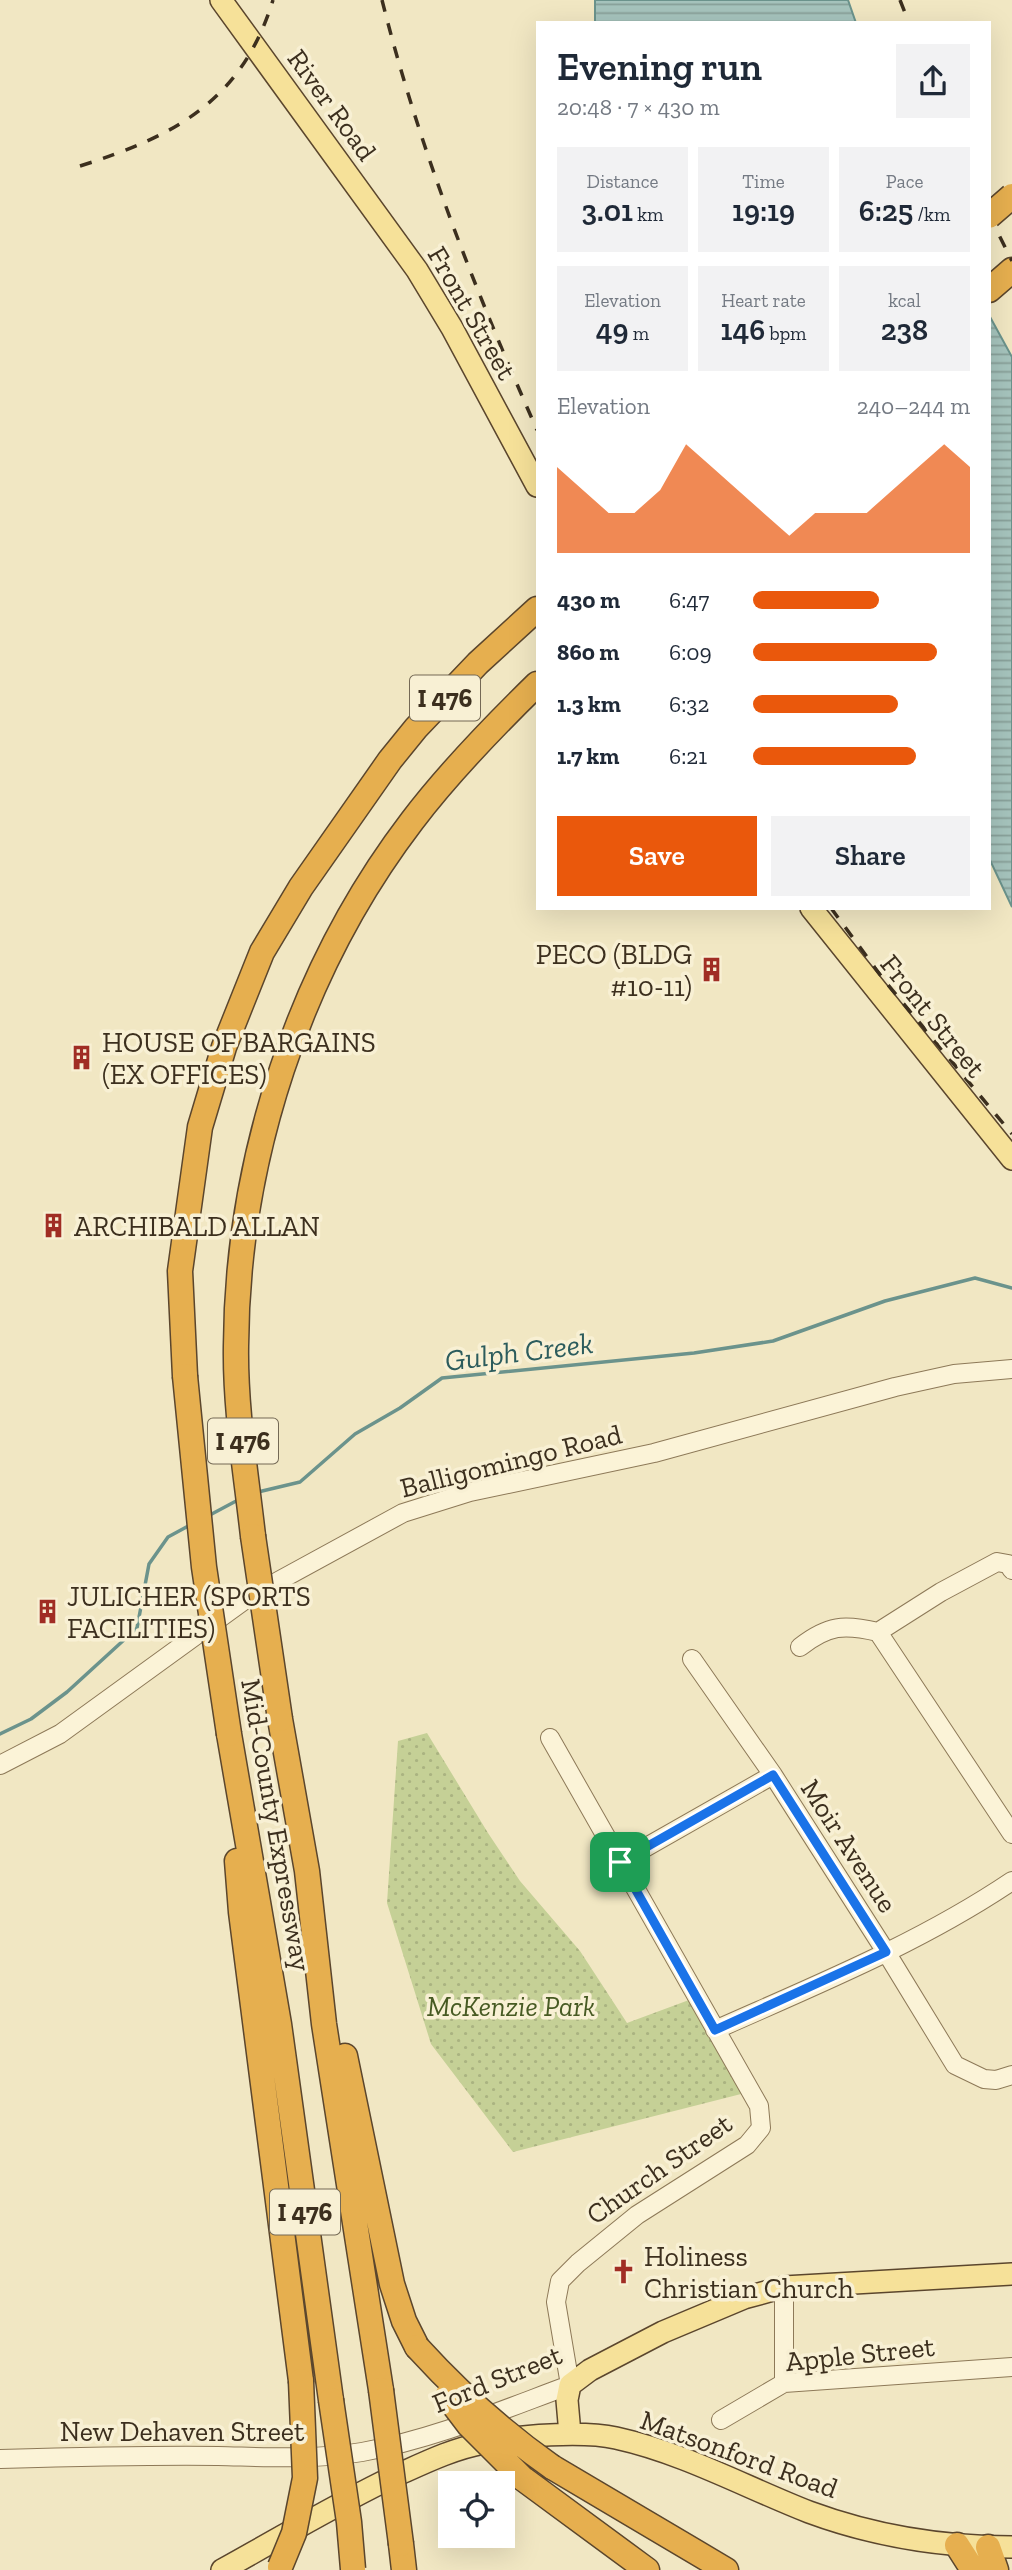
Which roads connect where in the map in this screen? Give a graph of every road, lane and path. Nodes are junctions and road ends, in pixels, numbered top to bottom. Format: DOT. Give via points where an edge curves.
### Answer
graph roads {
  1 [pos="221,0"];
  2 [pos="1012,196"];
  3 [pos="991,214"];
  4 [pos="398,242"];
  5 [pos="1012,270"];
  6 [pos="991,288"];
  7 [pos="536,484"];
  8 [pos="536,610"];
  9 [pos="536,685"];
  10 [pos="813,910"];
  11 [pos="1012,1159"];
  12 [pos="1012,1368"];
  13 [pos="1010,1567"];
  14 [pos="878,1632"];
  15 [pos="800,1647"];
  16 [pos="692,1659"];
  17 [pos="229,1734"];
  18 [pos="550,1738"];
  19 [pos="0,1765"];
  20 [pos="773,1775"];
  21 [pos="1012,1834"];
  22 [pos="620,1862"];
  23 [pos="307,1871"];
  24 [pos="1012,1881"];
  25 [pos="886,1952"];
  26 [pos="715,2030"];
  27 [pos="1012,2075"];
  28 [pos="1012,2274"];
  29 [pos="784,2287"];
  30 [pos="417,2347"];
  31 [pos="1012,2367"];
  32 [pos="784,2383"];
  33 [pos="570,2385"];
  34 [pos="721,2420"];
  35 [pos="570,2434"];
  36 [pos="363,2452"];
  37 [pos="0,2459"];
  38 [pos="957,2545"];
  39 [pos="1000,2547"];
  40 [pos="1012,2558"];
  41 [pos="280,2568"];
  42 [pos="222,2570"];
  43 [pos="353,2570"];
  44 [pos="404,2570"];
  45 [pos="647,2570"];
  46 [pos="726,2570"];
  47 [pos="973,2570"];
  48 [pos="980,2570"];
  49 [pos="997,2570"];
  1 -- 4 [label="main road, River Road"];
  2 -- 3 [label="highway, bridge"];
  4 -- 7 [label="main road, Front Street" via="452,328"];
  5 -- 6 [label="highway"];
  8 -- 17 [label="highway, Mid-County Expressway / I 476, bridge" via="416,728 301,887 262,952 211,1086 200,1127 180,1271 185,1376 204,1567"];
  9 -- 23 [label="highway, Mid-County Expressway / I 476, bridge" via="411,822 330,952 273,1100 250,1196 236,1346 249,1498"];
  10 -- 11 [label="main road, Front Street"];
  12 -- 19 [label="street, Balligomingo Road" via="895,1387 403,1513 238,1604 60,1734"];
  13 -- 14 [label="street" via="997,1562"];
  14 -- 15 [label="street" via="851,1626 832,1629"];
  14 -- 21 [label="street"];
  16 -- 20 [label="street, Moir Avenue"];
  17 -- 41 [label="highway, bridge" via="241,1913 301,2381 305,2478 294,2533"];
  17 -- 43 [label="highway, Mid-County Expressway / I 476, bridge" via="279,2024"];
  18 -- 22 [label="street, Church Street"];
  20 -- 22 [label="street"];
  20 -- 25 [label="street, Moir Avenue"];
  22 -- 26 [label="street, Church Street"];
  23 -- 30 [label="highway" via="391,2284"];
  23 -- 44 [label="highway, Mid-County Expressway / I 476, bridge" via="324,2024"];
  24 -- 25 [label="street" via="970,1909"];
  25 -- 26 [label="street"];
  25 -- 27 [label="street, Moir Avenue" via="955,2065 984,2079"];
  26 -- 33 [label="street, Church Street" via="759,2106 761,2127 747,2145 636,2215 560,2281 556,2302"];
  28 -- 29 [label="main road, Ford Street"];
  29 -- 32 [label="street"];
  29 -- 33 [label="main road, Ford Street" via="744,2298 663,2332"];
  30 -- 45 [label="highway, bridge" via="469,2425 522,2478"];
  30 -- 46 [label="highway, bridge" via="471,2404 526,2449"];
  31 -- 32 [label="street, Apple Street"];
  32 -- 34 [label="street, Apple Street"];
  33 -- 35 [label="main road, Church Street"];
  33 -- 36 [label="street, Ford Street" via="444,2432"];
  35 -- 38 [label="main road, Matsonford Road" via="614,2437 651,2448 810,2512 883,2534"];
  35 -- 42 [label="main road, Matsonford Road" via="486,2442 442,2454 349,2499"];
  36 -- 37 [label="street, New Dehaven Street" via="286,2459"];
  38 -- 39 [label="main road, Matsonford Road"];
  38 -- 47 [label="highway"];
  39 -- 48 [label="highway"];
  39 -- 49 [label="highway"];
  40 -- 49 [label="highway"];
}
